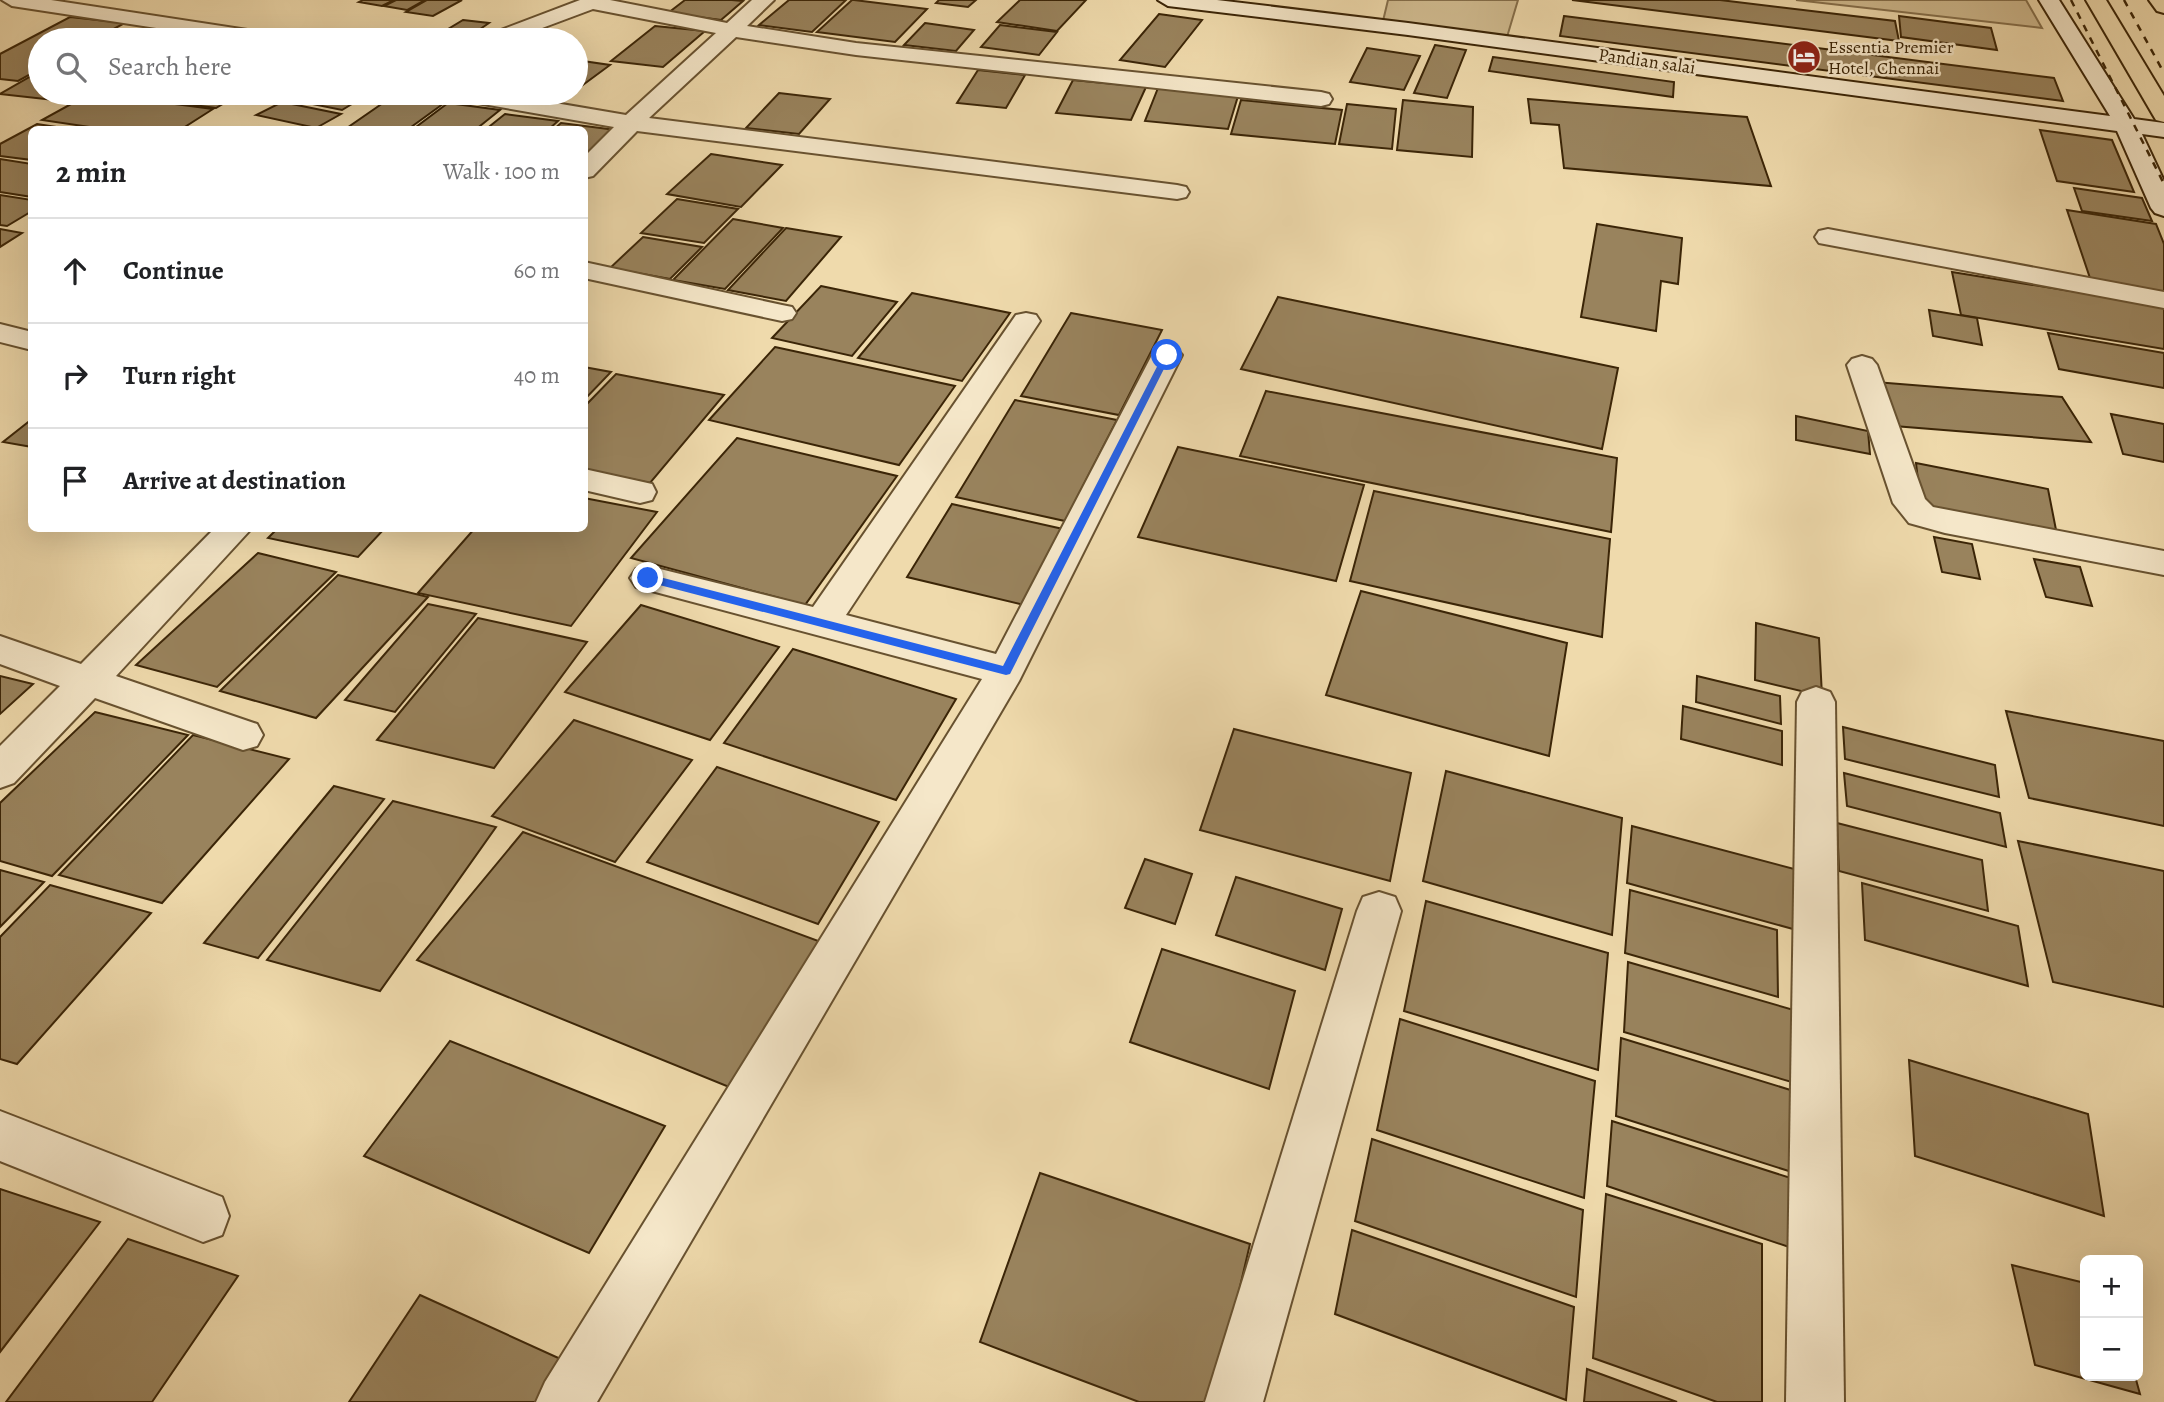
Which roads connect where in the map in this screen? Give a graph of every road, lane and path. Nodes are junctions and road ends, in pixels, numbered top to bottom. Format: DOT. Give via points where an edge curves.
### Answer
graph roads {
  1 [pos="12,0"];
  2 [pos="764,0"];
  3 [pos="1168,0"];
  4 [pos="2049,0"];
  5 [pos="2096,0"];
  6 [pos="2159,0"];
  7 [pos="596,1"];
  8 [pos="2164,7"];
  9 [pos="195,28"];
  10 [pos="524,28"];
  11 [pos="732,30"];
  12 [pos="2141,78"];
  13 [pos="2164,82"];
  14 [pos="1321,99"];
  15 [pos="528,105"];
  16 [pos="2164,115"];
  17 [pos="631,123"];
  18 [pos="2126,124"];
  19 [pos="2164,130"];
  20 [pos="588,167"];
  21 [pos="1177,192"];
  22 [pos="2164,208"];
  23 [pos="1828,237"];
  24 [pos="588,271"];
  25 [pos="2164,300"];
  26 [pos="782,313"];
  27 [pos="1026,321"];
  28 [pos="0,333"];
  29 [pos="28,340"];
  30 [pos="1167,355"];
  31 [pos="1862,365"];
  32 [pos="588,481"];
  33 [pos="640,492"];
  34 [pos="231,532"];
  35 [pos="2164,563"];
  36 [pos="648,578"];
  37 [pos="822,622"];
  38 [pos="0,650"];
  39 [pos="1006,671"];
  40 [pos="87,682"];
  41 [pos="1816,702"];
  42 [pos="243,735"];
  43 [pos="0,772"];
  44 [pos="1379,911"];
  45 [pos="0,1136"];
  46 [pos="202,1216"];
  47 [pos="565,1402"];
  48 [pos="1234,1402"];
  49 [pos="1815,1402"];
  1 -- 9 [label="street"];
  2 -- 11 [label="street"];
  3 -- 18 [label="street, Pandian salai"];
  4 -- 18 [label="street"];
  5 -- 12 [label="main road"];
  6 -- 8 [label="main road"];
  7 -- 10 [label="street"];
  7 -- 11 [label="street"];
  11 -- 14 [label="street" via="856,50"];
  11 -- 17 [label="street"];
  12 -- 13 [label="main road"];
  12 -- 16 [label="main road"];
  15 -- 17 [label="street"];
  17 -- 20 [label="street"];
  17 -- 21 [label="street"];
  18 -- 19 [label="street, Pandian salai"];
  18 -- 22 [label="street"];
  23 -- 25 [label="street"];
  24 -- 26 [label="street"];
  27 -- 37 [label="street"];
  28 -- 29 [label="street"];
  30 -- 39 [label="street"];
  31 -- 35 [label="street" via="1910,503 1921,515"];
  32 -- 33 [label="street"];
  34 -- 40 [label="street"];
  36 -- 37 [label="street"];
  37 -- 39 [label="street"];
  38 -- 40 [label="street"];
  39 -- 47 [label="street"];
  40 -- 42 [label="street"];
  40 -- 43 [label="street"];
  41 -- 49 [label="street"];
  44 -- 48 [label="street"];
  45 -- 46 [label="street"];
}
